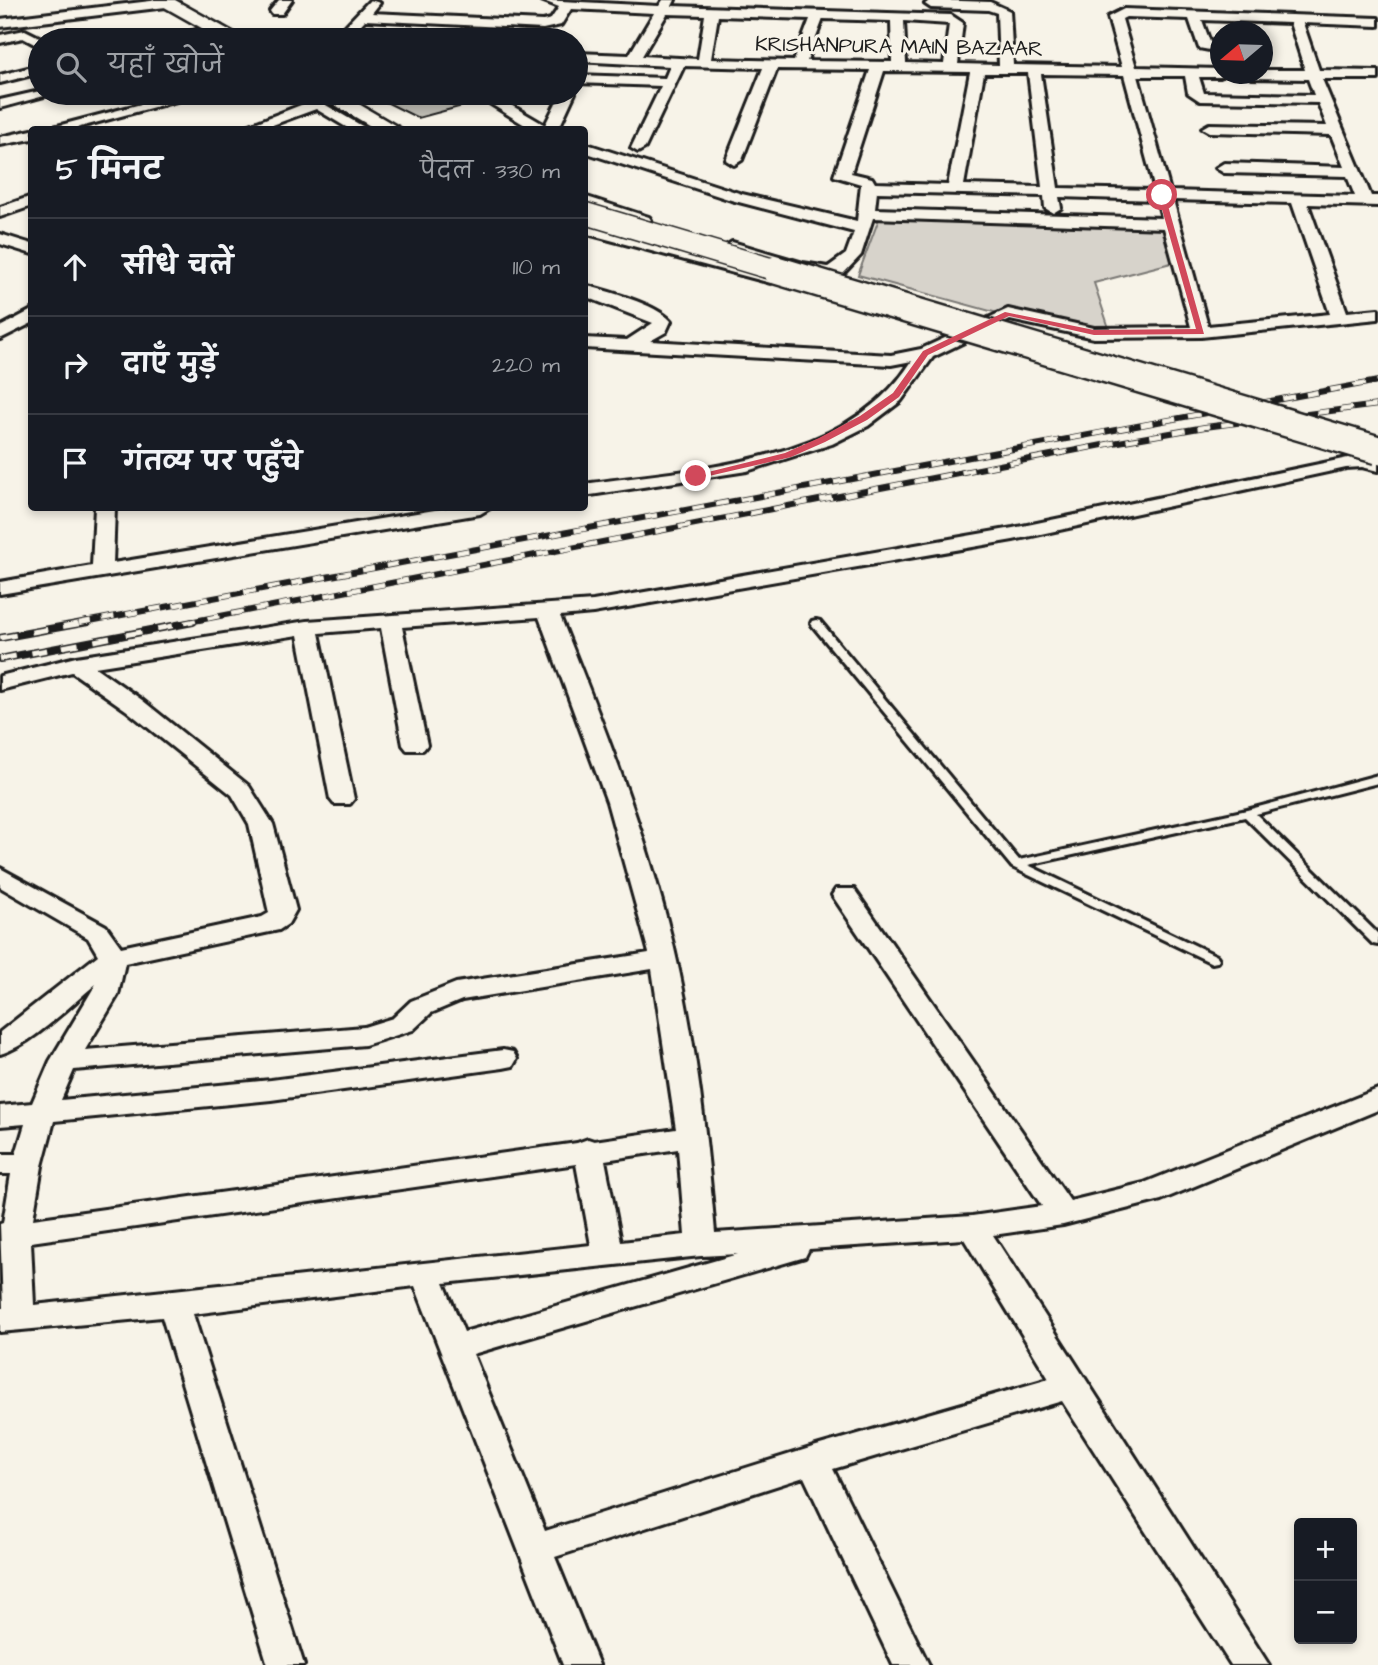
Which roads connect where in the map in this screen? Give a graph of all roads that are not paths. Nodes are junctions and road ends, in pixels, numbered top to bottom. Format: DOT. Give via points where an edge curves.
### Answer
graph roads {
  1 [pos="377,0"];
  2 [pos="154,2"];
  3 [pos="558,2"];
  4 [pos="923,4"];
  5 [pos="29,5"];
  6 [pos="667,5"];
  7 [pos="0,10"];
  8 [pos="712,11"];
  9 [pos="818,15"];
  10 [pos="363,16"];
  11 [pos="1194,16"];
  12 [pos="897,18"];
  13 [pos="1295,19"];
  14 [pos="1374,22"];
  15 [pos="0,23"];
  16 [pos="199,28"];
  17 [pos="351,28"];
  18 [pos="28,35"];
  19 [pos="1378,38"];
  20 [pos="0,39"];
  21 [pos="28,46"];
  22 [pos="1210,46"];
  23 [pos="0,53"];
  24 [pos="588,58"];
  25 [pos="633,60"];
  26 [pos="679,62"];
  27 [pos="704,63"];
  28 [pos="772,64"];
  29 [pos="799,65"];
  30 [pos="878,67"];
  31 [pos="898,68"];
  32 [pos="950,69"];
  33 [pos="978,69"];
  34 [pos="1006,70"];
  35 [pos="1034,70"];
  36 [pos="28,72"];
  37 [pos="1131,72"];
  38 [pos="1191,73"];
  39 [pos="1210,73"];
  40 [pos="1273,74"];
  41 [pos="1313,74"];
  42 [pos="1378,75"];
  43 [pos="0,79"];
  44 [pos="588,79"];
  45 [pos="668,82"];
  46 [pos="28,98"];
  47 [pos="1323,99"];
  48 [pos="0,104"];
  49 [pos="151,105"];
  50 [pos="304,105"];
  51 [pos="330,105"];
  52 [pos="337,105"];
  53 [pos="501,105"];
  54 [pos="562,105"];
  55 [pos="65,126"];
  56 [pos="254,126"];
  57 [pos="357,126"];
  58 [pos="385,126"];
  59 [pos="537,126"];
  60 [pos="552,126"];
  61 [pos="1209,128"];
  62 [pos="1336,131"];
  63 [pos="28,135"];
  64 [pos="0,141"];
  65 [pos="588,148"];
  66 [pos="638,148"];
  67 [pos="734,160"];
  68 [pos="1224,169"];
  69 [pos="1353,172"];
  70 [pos="870,187"];
  71 [pos="955,190"];
  72 [pos="1051,192"];
  73 [pos="1162,195"];
  74 [pos="1298,199"];
  75 [pos="1371,201"];
  76 [pos="28,202"];
  77 [pos="588,202"];
  78 [pos="0,212"];
  79 [pos="866,213"];
  80 [pos="588,214"];
  81 [pos="1054,219"];
  82 [pos="1170,223"];
  83 [pos="588,229"];
  84 [pos="862,231"];
  85 [pos="4,244"];
  86 [pos="28,248"];
  87 [pos="588,291"];
  88 [pos="1378,314"];
  89 [pos="28,317"];
  90 [pos="1339,317"];
  91 [pos="1201,332"];
  92 [pos="968,333"];
  93 [pos="0,334"];
  94 [pos="588,343"];
  95 [pos="628,347"];
  96 [pos="926,353"];
  97 [pos="1378,450"];
  98 [pos="1378,465"];
  99 [pos="588,490"];
  100 [pos="105,511"];
  101 [pos="462,511"];
  102 [pos="102,570"];
  103 [pos="0,588"];
  104 [pos="548,612"];
  105 [pos="390,619"];
  106 [pos="816,623"];
  107 [pos="307,627"];
  108 [pos="76,664"];
  109 [pos="0,683"];
  110 [pos="415,745"];
  111 [pos="1378,779"];
  112 [pos="342,799"];
  113 [pos="1248,813"];
  114 [pos="1016,864"];
  115 [pos="0,876"];
  116 [pos="845,895"];
  117 [pos="1378,941"];
  118 [pos="112,957"];
  119 [pos="663,959"];
  120 [pos="1212,959"];
  121 [pos="0,1045"];
  122 [pos="503,1059"];
  123 [pos="64,1061"];
  124 [pos="1378,1099"];
  125 [pos="41,1112"];
  126 [pos="0,1116"];
  127 [pos="693,1137"];
  128 [pos="588,1149"];
  129 [pos="14,1164"];
  130 [pos="1063,1214"];
  131 [pos="972,1227"];
  132 [pos="8,1234"];
  133 [pos="840,1236"];
  134 [pos="701,1245"];
  135 [pos="608,1255"];
  136 [pos="425,1273"];
  137 [pos="174,1304"];
  138 [pos="10,1318"];
  139 [pos="455,1347"];
  140 [pos="1070,1386"];
  141 [pos="813,1461"];
  142 [pos="537,1548"];
  143 [pos="286,1665"];
  144 [pos="582,1665"];
  145 [pos="911,1665"];
  146 [pos="1251,1665"];
  1 -- 10 [label="street"];
  2 -- 15 [label="street"];
  2 -- 16 [label="main road"];
  3 -- 6 [label="street"];
  3 -- 10 [label="street" via="556,22 543,25"];
  4 -- 34 [label="street" via="1000,8"];
  5 -- 7 [label="street"];
  6 -- 8 [label="street"];
  6 -- 25 [label="street"];
  8 -- 9 [label="street"];
  8 -- 27 [label="street"];
  9 -- 12 [label="street"];
  9 -- 29 [label="street"];
  10 -- 17 [label="street"];
  11 -- 13 [label="street"];
  11 -- 22 [label="street" via="1204,45"];
  11 -- 37 [label="street" via="1116,14"];
  12 -- 31 [label="street"];
  12 -- 32 [label="street" via="954,20"];
  13 -- 14 [label="street"];
  13 -- 41 [label="street"];
  14 -- 19 [label="street"];
  18 -- 20 [label="street"];
  21 -- 23 [label="street"];
  24 -- 25 [label="street, KRISHANPURA MAIN BAZAAR"];
  25 -- 26 [label="street, KRISHANPURA MAIN BAZAAR"];
  26 -- 27 [label="street, KRISHANPURA MAIN BAZAAR"];
  26 -- 45 [label="street"];
  27 -- 28 [label="street, KRISHANPURA MAIN BAZAAR"];
  28 -- 29 [label="street, KRISHANPURA MAIN BAZAAR"];
  28 -- 67 [label="street"];
  29 -- 30 [label="street, KRISHANPURA MAIN BAZAAR"];
  30 -- 31 [label="street, KRISHANPURA MAIN BAZAAR"];
  30 -- 70 [label="street" via="842,176 867,181"];
  31 -- 32 [label="street, KRISHANPURA MAIN BAZAAR"];
  32 -- 33 [label="street, KRISHANPURA MAIN BAZAAR"];
  33 -- 34 [label="street, KRISHANPURA MAIN BAZAAR"];
  33 -- 71 [label="street"];
  34 -- 35 [label="street, KRISHANPURA MAIN BAZAAR"];
  35 -- 37 [label="street, KRISHANPURA MAIN BAZAAR"];
  35 -- 72 [label="street"];
  36 -- 43 [label="street"];
  37 -- 38 [label="street, KRISHANPURA MAIN BAZAAR"];
  37 -- 73 [label="street"];
  38 -- 39 [label="street, KRISHANPURA MAIN BAZAAR"];
  38 -- 47 [label="street" via="1200,97"];
  40 -- 41 [label="street"];
  41 -- 42 [label="street"];
  41 -- 47 [label="street"];
  44 -- 45 [label="street"];
  45 -- 66 [label="street"];
  46 -- 48 [label="street"];
  47 -- 62 [label="street"];
  49 -- 55 [label="street"];
  50 -- 56 [label="street"];
  51 -- 57 [label="street"];
  52 -- 58 [label="main road"];
  53 -- 59 [label="street"];
  54 -- 60 [label="street"];
  61 -- 62 [label="street"];
  62 -- 69 [label="street"];
  63 -- 64 [label="street"];
  65 -- 84 [label="street" via="737,197 857,226"];
  68 -- 69 [label="street"];
  69 -- 75 [label="street"];
  70 -- 71 [label="street"];
  70 -- 79 [label="street"];
  71 -- 72 [label="street"];
  72 -- 73 [label="street"];
  72 -- 81 [label="street"];
  73 -- 74 [label="street"];
  73 -- 82 [label="street"];
  74 -- 75 [label="street"];
  74 -- 90 [label="street"];
  76 -- 78 [label="street"];
  77 -- 84 [label="street" via="819,271 837,270 849,260"];
  79 -- 81 [label="street"];
  79 -- 84 [label="street"];
  80 -- 97 [label="main road, bridge"];
  81 -- 82 [label="street"];
  82 -- 91 [label="street"];
  83 -- 92 [label="street"];
  85 -- 86 [label="street"];
  87 -- 95 [label="street" via="662,321 660,328"];
  88 -- 90 [label="street"];
  89 -- 93 [label="street"];
  90 -- 91 [label="street"];
  91 -- 92 [label="street" via="1094,333 1008,314"];
  92 -- 96 [label="street"];
  94 -- 95 [label="street"];
  95 -- 96 [label="street" via="866,361"];
  96 -- 99 [label="street" via="887,403 788,455 696,476"];
  98 -- 104 [label="street" via="1346,462 931,549"];
  100 -- 102 [label="street"];
  101 -- 102 [label="street"];
  102 -- 103 [label="street"];
  104 -- 105 [label="street"];
  104 -- 119 [label="street" via="612,781"];
  105 -- 107 [label="street"];
  105 -- 110 [label="street"];
  106 -- 114 [label="lane"];
  107 -- 108 [label="street"];
  107 -- 112 [label="street"];
  108 -- 109 [label="street"];
  108 -- 118 [label="street" via="241,791 261,824 283,910 270,925"];
  111 -- 113 [label="lane"];
  113 -- 114 [label="lane"];
  113 -- 117 [label="lane"];
  114 -- 120 [label="lane"];
  115 -- 118 [label="street" via="97,932 107,941"];
  116 -- 130 [label="street"];
  118 -- 121 [label="street"];
  118 -- 123 [label="street" via="112,976"];
  119 -- 123 [label="street" via="456,992 421,1006 404,1024 365,1036"];
  119 -- 127 [label="street"];
  122 -- 125 [label="street" via="271,1090"];
  123 -- 125 [label="street"];
  124 -- 130 [label="street" via="1151,1192"];
  125 -- 126 [label="street"];
  125 -- 129 [label="street"];
  127 -- 128 [label="street"];
  127 -- 134 [label="street"];
  128 -- 132 [label="street"];
  128 -- 135 [label="street"];
  129 -- 132 [label="street"];
  130 -- 131 [label="street"];
  131 -- 133 [label="street"];
  131 -- 140 [label="street"];
  132 -- 138 [label="street"];
  133 -- 134 [label="street"];
  133 -- 139 [label="street"];
  134 -- 135 [label="street"];
  135 -- 136 [label="street"];
  136 -- 137 [label="street"];
  136 -- 139 [label="street"];
  137 -- 138 [label="street"];
  137 -- 143 [label="street"];
  139 -- 142 [label="street"];
  140 -- 141 [label="street"];
  140 -- 146 [label="street"];
  141 -- 142 [label="street"];
  141 -- 145 [label="street"];
  142 -- 144 [label="street"];
}
